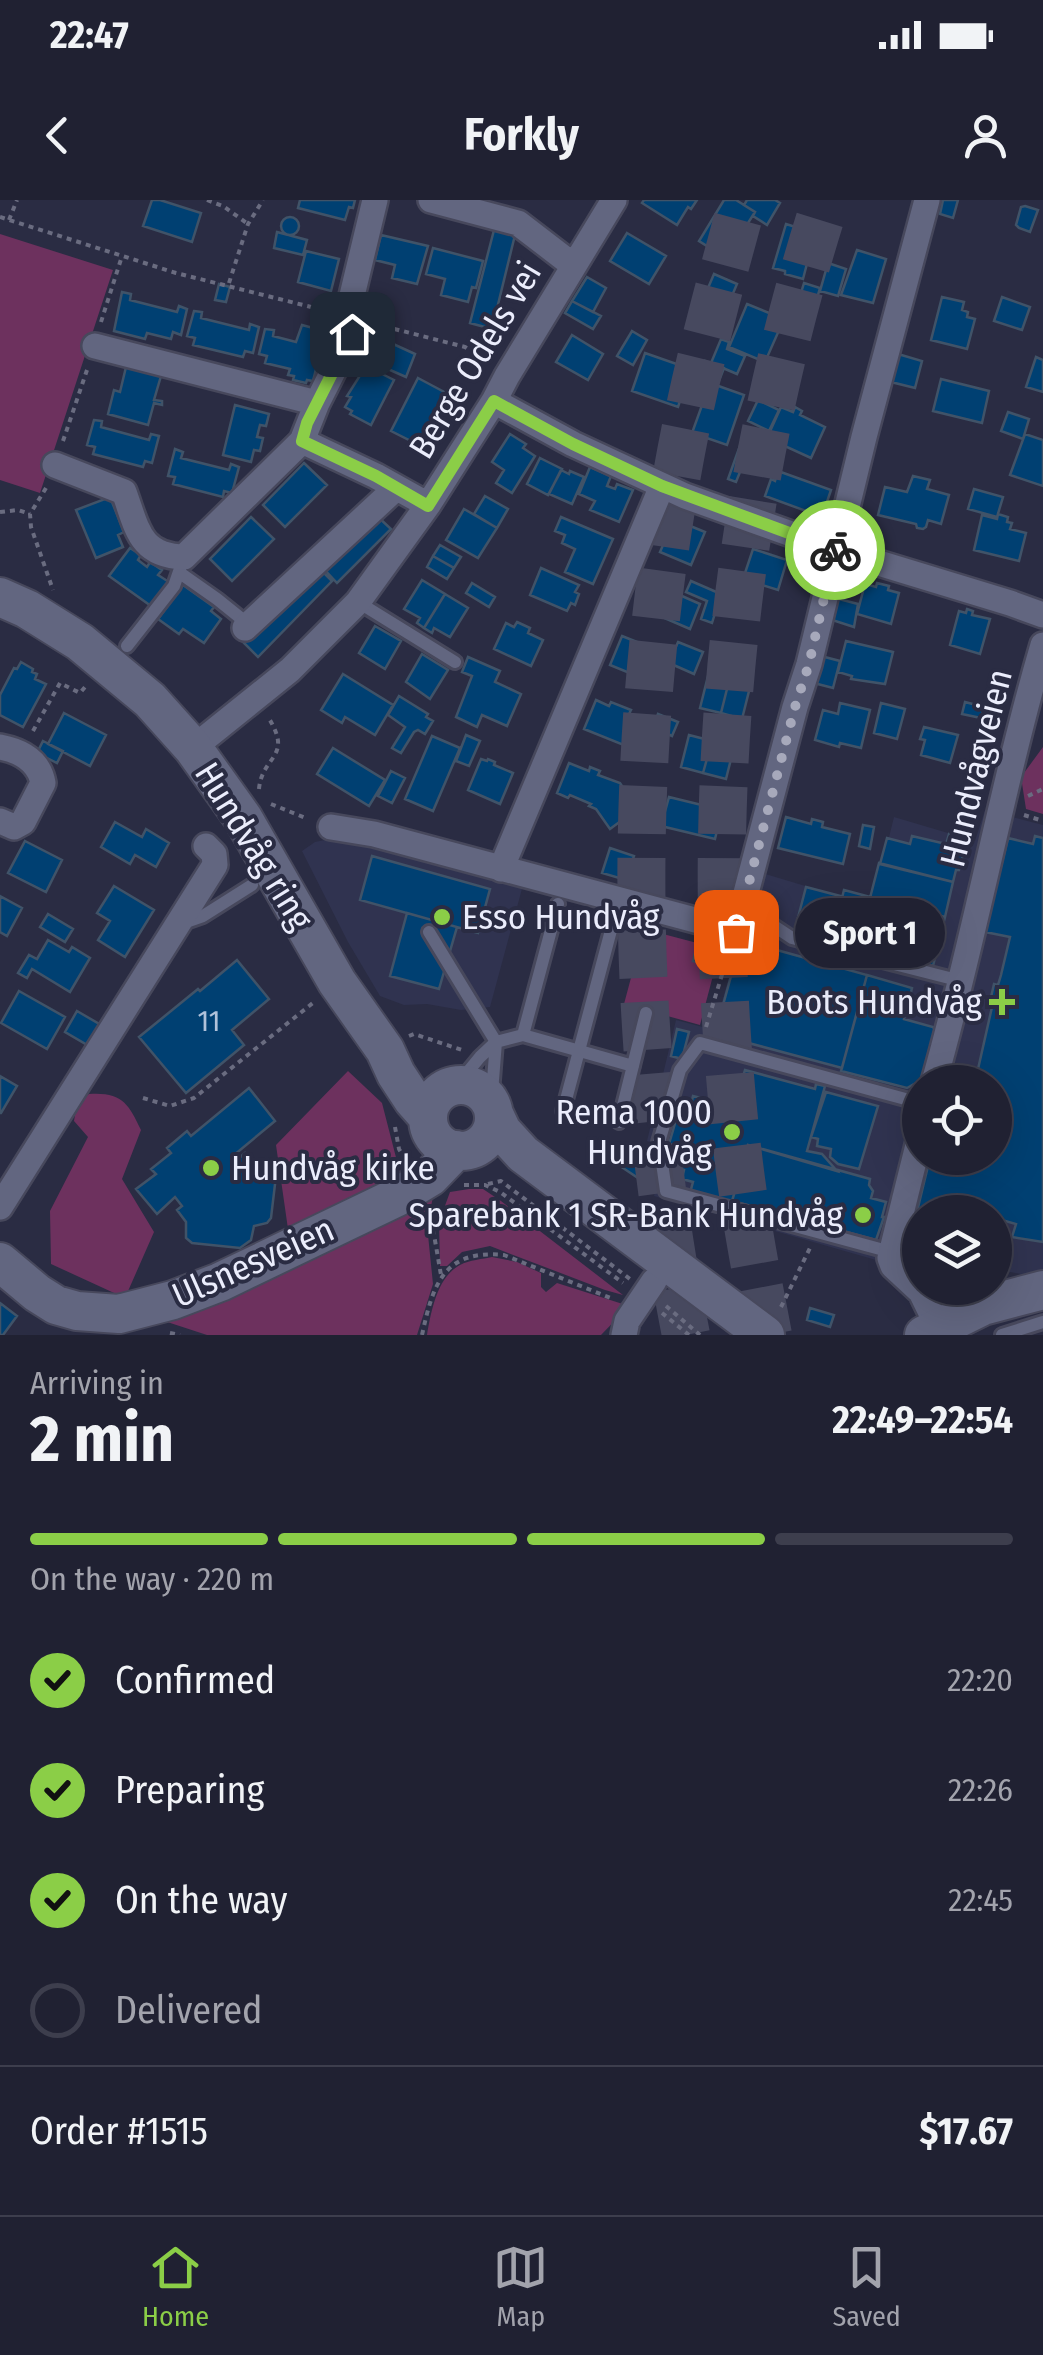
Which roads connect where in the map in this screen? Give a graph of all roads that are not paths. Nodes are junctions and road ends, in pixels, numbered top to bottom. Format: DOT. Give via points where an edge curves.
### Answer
graph roads {
  1 [pos="375,200"];
  2 [pos="431,200"];
  3 [pos="614,200"];
  4 [pos="928,200"];
  5 [pos="574,266"];
  6 [pos="95,346"];
  7 [pos="494,401"];
  8 [pos="317,403"];
  9 [pos="302,441"];
  10 [pos="56,465"];
  11 [pos="662,486"];
  12 [pos="396,488"];
  13 [pos="428,506"];
  14 [pos="836,550"];
  15 [pos="182,565"];
  16 [pos="0,596"];
  17 [pos="358,602"];
  18 [pos="1043,615"];
  19 [pos="247,626"];
  20 [pos="1043,644"];
  21 [pos="127,646"];
  22 [pos="455,662"];
  23 [pos="193,748"];
  24 [pos="5,749"];
  25 [pos="0,821"];
  26 [pos="332,828"];
  27 [pos="206,846"];
  28 [pos="501,868"];
  29 [pos="252,885"];
  30 [pos="558,904"];
  31 [pos="614,919"];
  32 [pos="738,923"];
  33 [pos="176,925"];
  34 [pos="429,932"];
  35 [pos="961,981"];
  36 [pos="646,1013"];
  37 [pos="523,1035"];
  38 [pos="496,1042"];
  39 [pos="580,1050"];
  40 [pos="939,1065"];
  41 [pos="632,1066"];
  42 [pos="902,1098"];
  43 [pos="492,1110"];
  44 [pos="563,1111"];
  45 [pos="452,1119"];
  46 [pos="620,1122"];
  47 [pos="910,1175"];
  48 [pos="0,1207"];
  49 [pos="890,1252"];
  50 [pos="0,1262"];
  51 [pos="1043,1290"];
  52 [pos="646,1292"];
  53 [pos="1043,1305"];
  54 [pos="1043,1322"];
  55 [pos="772,1323"];
  56 [pos="941,1332"];
  57 [pos="624,1335"];
  58 [pos="722,1335"];
  59 [pos="1002,1335"];
  1 -- 8 [label="street" via="350,304 352,334"];
  2 -- 5 [label="street" via="518,224"];
  3 -- 5 [label="street, Berge Odels vei"];
  4 -- 14 [label="street"];
  5 -- 7 [label="street, Berge Odels vei"];
  6 -- 8 [label="street"];
  7 -- 11 [label="street"];
  7 -- 13 [label="street, Berge Odels vei"];
  8 -- 9 [label="street"];
  9 -- 12 [label="street"];
  9 -- 15 [label="street"];
  10 -- 15 [label="street" via="124,492 141,538"];
  11 -- 14 [label="street"];
  11 -- 28 [label="street"];
  12 -- 13 [label="street"];
  12 -- 19 [label="street"];
  13 -- 17 [label="street, Berge Odels vei"];
  14 -- 18 [label="street"];
  14 -- 32 [label="street"];
  15 -- 19 [label="lane"];
  15 -- 21 [label="lane" via="174,586"];
  16 -- 23 [label="main road, Hundvåg ring" via="80,642 150,700"];
  17 -- 22 [label="lane"];
  17 -- 23 [label="street, Berge Odels vei" via="290,670"];
  20 -- 35 [label="street, Hundvågveien"];
  23 -- 45 [label="main road, Hundvåg ring" via="243,818 337,982"];
  24 -- 25 [label="street" via="36,764 43,783 23,822 14,827"];
  26 -- 28 [label="street"];
  27 -- 33 [label="street" via="215,865"];
  28 -- 32 [label="street"];
  29 -- 33 [label="lane"];
  30 -- 37 [label="lane"];
  31 -- 39 [label="lane"];
  32 -- 35 [label="lane" via="771,924 792,938"];
  33 -- 48 [label="street"];
  34 -- 38 [label="lane"];
  35 -- 40 [label="street, Hundvågveien"];
  36 -- 41 [label="lane"];
  37 -- 38 [label="lane"];
  37 -- 39 [label="lane"];
  38 -- 43 [label="lane"];
  38 -- 45 [label="lane" via="480,1056"];
  39 -- 41 [label="lane"];
  39 -- 44 [label="lane"];
  41 -- 46 [label="lane"];
  42 -- 49 [label="lane" via="700,1043 680,1070 659,1142 666,1191"];
  43 -- 45 [label="main road" via="472,1087"];
  43 -- 45 [label="main road, Ulsnesveien" via="485,1140"];
  43 -- 55 [label="main road" via="524,1154"];
  45 -- 50 [label="main road, Ulsnesveien" via="397,1197 174,1300 119,1314 77,1312 37,1293"];
  45 -- 52 [label="main road, Hundvåg ring"];
  47 -- 49 [label="street"];
  49 -- 56 [label="street" via="893,1266 922,1292"];
  51 -- 56 [label="main road" via="983,1306"];
  52 -- 57 [label="street"];
  52 -- 58 [label="main road, Hundvåg ring"];
  53 -- 56 [label="main road"];
  54 -- 59 [label="lane"];
}
